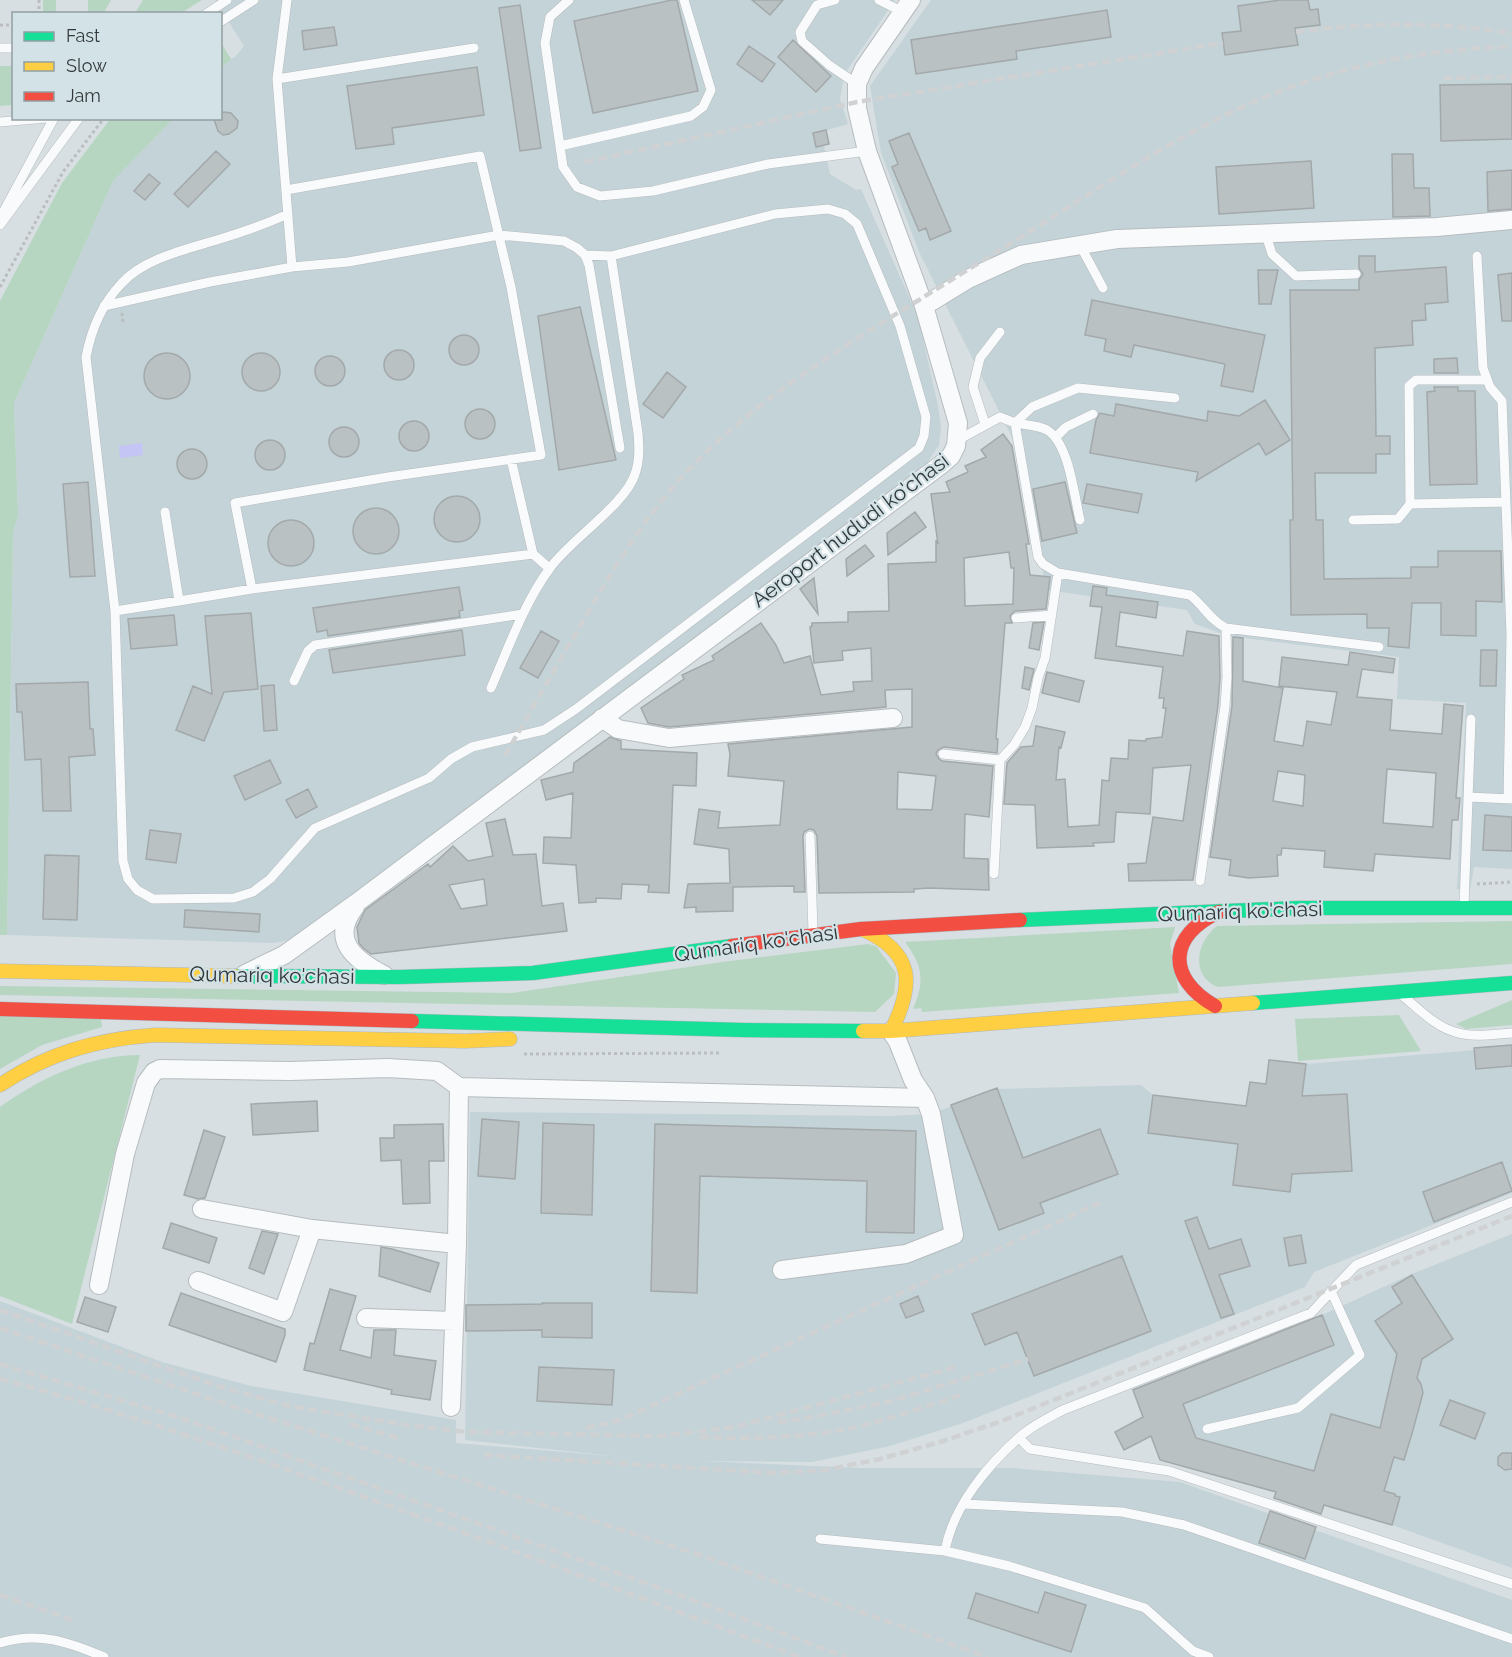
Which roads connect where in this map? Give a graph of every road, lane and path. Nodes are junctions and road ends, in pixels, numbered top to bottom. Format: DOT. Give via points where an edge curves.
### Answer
graph roads {
  1 [pos="227,0"];
  2 [pos="254,0"];
  3 [pos="287,0"];
  4 [pos="293,0"];
  5 [pos="569,0"];
  6 [pos="684,0"];
  7 [pos="835,0"];
  8 [pos="879,0"];
  9 [pos="907,6"];
  10 [pos="209,12"];
  11 [pos="222,21"];
  12 [pos="474,48"];
  13 [pos="279,78"];
  14 [pos="857,84"];
  15 [pos="22,120"];
  16 [pos="53,120"];
  17 [pos="78,120"];
  18 [pos="102,120"];
  19 [pos="0,122"];
  20 [pos="560,146"];
  21 [pos="867,151"];
  22 [pos="286,190"];
  23 [pos="288,213"];
  24 [pos="0,218"];
  25 [pos="1512,220"];
  26 [pos="0,225"];
  27 [pos="499,235"];
  28 [pos="1266,235"];
  29 [pos="1080,245"];
  30 [pos="585,255"];
  31 [pos="611,256"];
  32 [pos="1477,256"];
  33 [pos="292,267"];
  34 [pos="1356,274"];
  35 [pos="0,287"];
  36 [pos="1102,288"];
  37 [pos="104,306"];
  38 [pos="924,306"];
  39 [pos="1000,332"];
  40 [pos="1487,380"];
  41 [pos="1175,398"];
  42 [pos="1093,414"];
  43 [pos="1015,423"];
  44 [pos="985,424"];
  45 [pos="1056,437"];
  46 [pos="958,440"];
  47 [pos="620,448"];
  48 [pos="511,459"];
  49 [pos="1506,502"];
  50 [pos="1410,504"];
  51 [pos="165,512"];
  52 [pos="1080,520"];
  53 [pos="1353,520"];
  54 [pos="533,554"];
  55 [pos="549,568"];
  56 [pos="1058,573"];
  57 [pos="252,589"];
  58 [pos="178,601"];
  59 [pos="115,610"];
  60 [pos="524,614"];
  61 [pos="1052,615"];
  62 [pos="1016,618"];
  63 [pos="1226,628"];
  64 [pos="1512,634"];
  65 [pos="1379,647"];
  66 [pos="294,681"];
  67 [pos="491,688"];
  68 [pos="602,718"];
  69 [pos="893,718"];
  70 [pos="1471,719"];
  71 [pos="943,754"];
  72 [pos="1000,760"];
  73 [pos="1468,797"];
  74 [pos="1510,799"];
  75 [pos="810,836"];
  76 [pos="994,874"];
  77 [pos="1200,881"];
  78 [pos="359,901"];
  79 [pos="1464,908"];
  80 [pos="1512,908"];
  81 [pos="1223,911"];
  82 [pos="861,929"];
  83 [pos="813,934"];
  84 [pos="0,971"];
  85 [pos="244,975"];
  86 [pos="392,978"];
  87 [pos="1512,983"];
  88 [pos="1397,992"];
  89 [pos="1215,1006"];
  90 [pos="0,1009"];
  91 [pos="742,1030"];
  92 [pos="891,1031"];
  93 [pos="1512,1033"];
  94 [pos="726,1053"];
  95 [pos="524,1054"];
  96 [pos="913,1080"];
  97 [pos="0,1085"];
  98 [pos="459,1087"];
  99 [pos="888,1097"];
  100 [pos="925,1098"];
  101 [pos="1512,1202"];
  102 [pos="202,1209"];
  103 [pos="312,1229"];
  104 [pos="457,1244"];
  105 [pos="782,1270"];
  106 [pos="198,1281"];
  107 [pos="99,1286"];
  108 [pos="1331,1291"];
  109 [pos="366,1318"];
  110 [pos="454,1321"];
  111 [pos="451,1407"];
  112 [pos="1207,1429"];
  113 [pos="1019,1438"];
  114 [pos="964,1504"];
  115 [pos="820,1539"];
  116 [pos="945,1551"];
  117 [pos="1512,1584"];
  118 [pos="1512,1639"];
  119 [pos="0,1643"];
  120 [pos="104,1657"];
  121 [pos="1209,1657"];
  1 -- 10 [label="lane"];
  2 -- 11 [label="lane"];
  3 -- 13 [label="lane"];
  4 -- 13 [label="lane"];
  5 -- 20 [label="lane" via="550,17 545,43"];
  6 -- 20 [label="lane" via="711,90 703,107 691,116"];
  7 -- 14 [label="lane" via="817,5 800,32 802,41"];
  8 -- 9 [label="lane"];
  9 -- 14 [label="street, Aeroport hududi ko'chasi"];
  12 -- 13 [label="lane"];
  13 -- 22 [label="lane"];
  14 -- 21 [label="street, Aeroport hududi ko'chasi" via="857,113"];
  15 -- 19 [label="lane"];
  16 -- 24 [label="lane"];
  17 -- 26 [label="lane"];
  18 -- 35 [label="path" via="63,172"];
  20 -- 21 [label="lane" via="563,167 577,188 600,196 653,191 768,164"];
  21 -- 38 [label="street, Aeroport hududi ko'chasi"];
  22 -- 23 [label="lane"];
  22 -- 27 [label="lane" via="480,156"];
  23 -- 33 [label="lane"];
  23 -- 37 [label="lane" via="259,227 153,261 122,282"];
  25 -- 28 [label="street"];
  27 -- 30 [label="lane" via="564,241"];
  27 -- 33 [label="lane" via="348,262"];
  27 -- 48 [label="lane" via="541,455"];
  28 -- 29 [label="street" via="1117,239"];
  28 -- 34 [label="lane" via="1272,254 1296,276"];
  29 -- 36 [label="lane"];
  29 -- 38 [label="street" via="1021,255 968,279"];
  30 -- 31 [label="lane"];
  30 -- 47 [label="lane" via="590,265"];
  31 -- 55 [label="lane" via="638,433 635,475 614,505"];
  31 -- 59 [label="lane" via="775,214 828,209 845,214 857,224 900,326 926,417 919,448 544,730 472,747 429,778 315,828 270,879 253,892 234,898 153,899 128,879 123,861"];
  32 -- 40 [label="lane" via="1483,368"];
  33 -- 37 [label="lane"];
  37 -- 59 [label="lane" via="86,357"];
  38 -- 46 [label="street, Aeroport hududi ko'chasi" via="954,405"];
  39 -- 44 [label="lane" via="980,358 973,387"];
  40 -- 49 [label="lane" via="1502,401"];
  40 -- 50 [label="lane" via="1416,380 1409,386"];
  41 -- 43 [label="lane" via="1078,388 1032,407"];
  42 -- 45 [label="lane" via="1066,427"];
  43 -- 44 [label="lane" via="1000,417"];
  43 -- 45 [label="lane" via="1045,429"];
  43 -- 56 [label="lane" via="1038,557"];
  44 -- 46 [label="lane"];
  45 -- 52 [label="lane" via="1063,448"];
  46 -- 68 [label="street, Aeroport hududi ko'chasi" via="953,453 942,464"];
  48 -- 54 [label="lane"];
  48 -- 57 [label="lane" via="235,503"];
  49 -- 50 [label="lane"];
  49 -- 64 [label="lane"];
  50 -- 53 [label="lane" via="1398,519"];
  51 -- 58 [label="lane"];
  54 -- 55 [label="lane"];
  54 -- 57 [label="lane"];
  55 -- 60 [label="lane"];
  56 -- 61 [label="lane"];
  56 -- 63 [label="lane" via="1190,595 1218,625"];
  57 -- 58 [label="lane"];
  58 -- 59 [label="lane"];
  60 -- 66 [label="lane" via="315,645 308,651"];
  60 -- 67 [label="lane"];
  61 -- 62 [label="lane"];
  61 -- 72 [label="lane" via="1028,718 1014,745"];
  63 -- 65 [label="lane"];
  63 -- 77 [label="lane" via="1225,706"];
  64 -- 74 [label="lane"];
  68 -- 69 [label="street" via="618,729 669,738"];
  68 -- 78 [label="street, Aeroport hududi ko'chasi"];
  70 -- 73 [label="lane"];
  71 -- 72 [label="lane"];
  72 -- 76 [label="lane"];
  73 -- 74 [label="lane"];
  73 -- 79 [label="lane"];
  75 -- 83 [label="lane"];
  78 -- 85 [label="street, Aeroport hududi ko'chasi" via="284,955"];
  78 -- 86 [label="street, Aeroport hududi ko'chasi" via="345,922 346,943 361,962"];
  79 -- 80 [label="main road, Qumariq ko'chasi"];
  79 -- 81 [label="main road, Qumariq ko'chasi"];
  81 -- 82 [label="main road, Qumariq ko'chasi"];
  81 -- 89 [label="main road" via="1192,928 1180,952 1184,980"];
  82 -- 83 [label="main road, Qumariq ko'chasi"];
  82 -- 92 [label="main road" via="887,941 903,962 906,990"];
  83 -- 86 [label="main road, Qumariq ko'chasi" via="533,973"];
  84 -- 85 [label="main road, Qumariq ko'chasi"];
  85 -- 86 [label="main road, Qumariq ko'chasi"];
  87 -- 88 [label="main road, Qumariq ko'chasi"];
  88 -- 89 [label="main road, Qumariq ko'chasi"];
  88 -- 93 [label="lane" via="1453,1032"];
  89 -- 92 [label="main road, Qumariq ko'chasi"];
  90 -- 91 [label="main road, Qumariq ko'chasi"];
  91 -- 92 [label="main road, Qumariq ko'chasi"];
  91 -- 97 [label="main road" via="465,1041 123,1036 51,1056"];
  92 -- 96 [label="street"];
  94 -- 95 [label="path"];
  96 -- 99 [label="street"];
  96 -- 100 [label="street"];
  98 -- 99 [label="street"];
  98 -- 104 [label="street"];
  98 -- 107 [label="street" via="437,1071 388,1068 154,1072 146,1083 125,1154"];
  99 -- 100 [label="street"];
  100 -- 105 [label="street" via="954,1235 906,1254"];
  101 -- 108 [label="lane" via="1356,1265"];
  102 -- 103 [label="street"];
  103 -- 104 [label="street"];
  103 -- 106 [label="street" via="283,1312"];
  104 -- 110 [label="street"];
  108 -- 112 [label="lane" via="1360,1355 1298,1408"];
  108 -- 113 [label="lane" via="1311,1313 1063,1410"];
  109 -- 110 [label="street"];
  110 -- 111 [label="street"];
  113 -- 114 [label="lane" via="990,1468"];
  113 -- 117 [label="lane" via="1030,1449 1168,1471"];
  114 -- 116 [label="lane" via="948,1535"];
  114 -- 118 [label="lane" via="1122,1512 1184,1525"];
  115 -- 116 [label="lane"];
  116 -- 121 [label="lane" via="1009,1566 1145,1608 1193,1652"];
  119 -- 120 [label="lane" via="26,1637 49,1638"];
}
